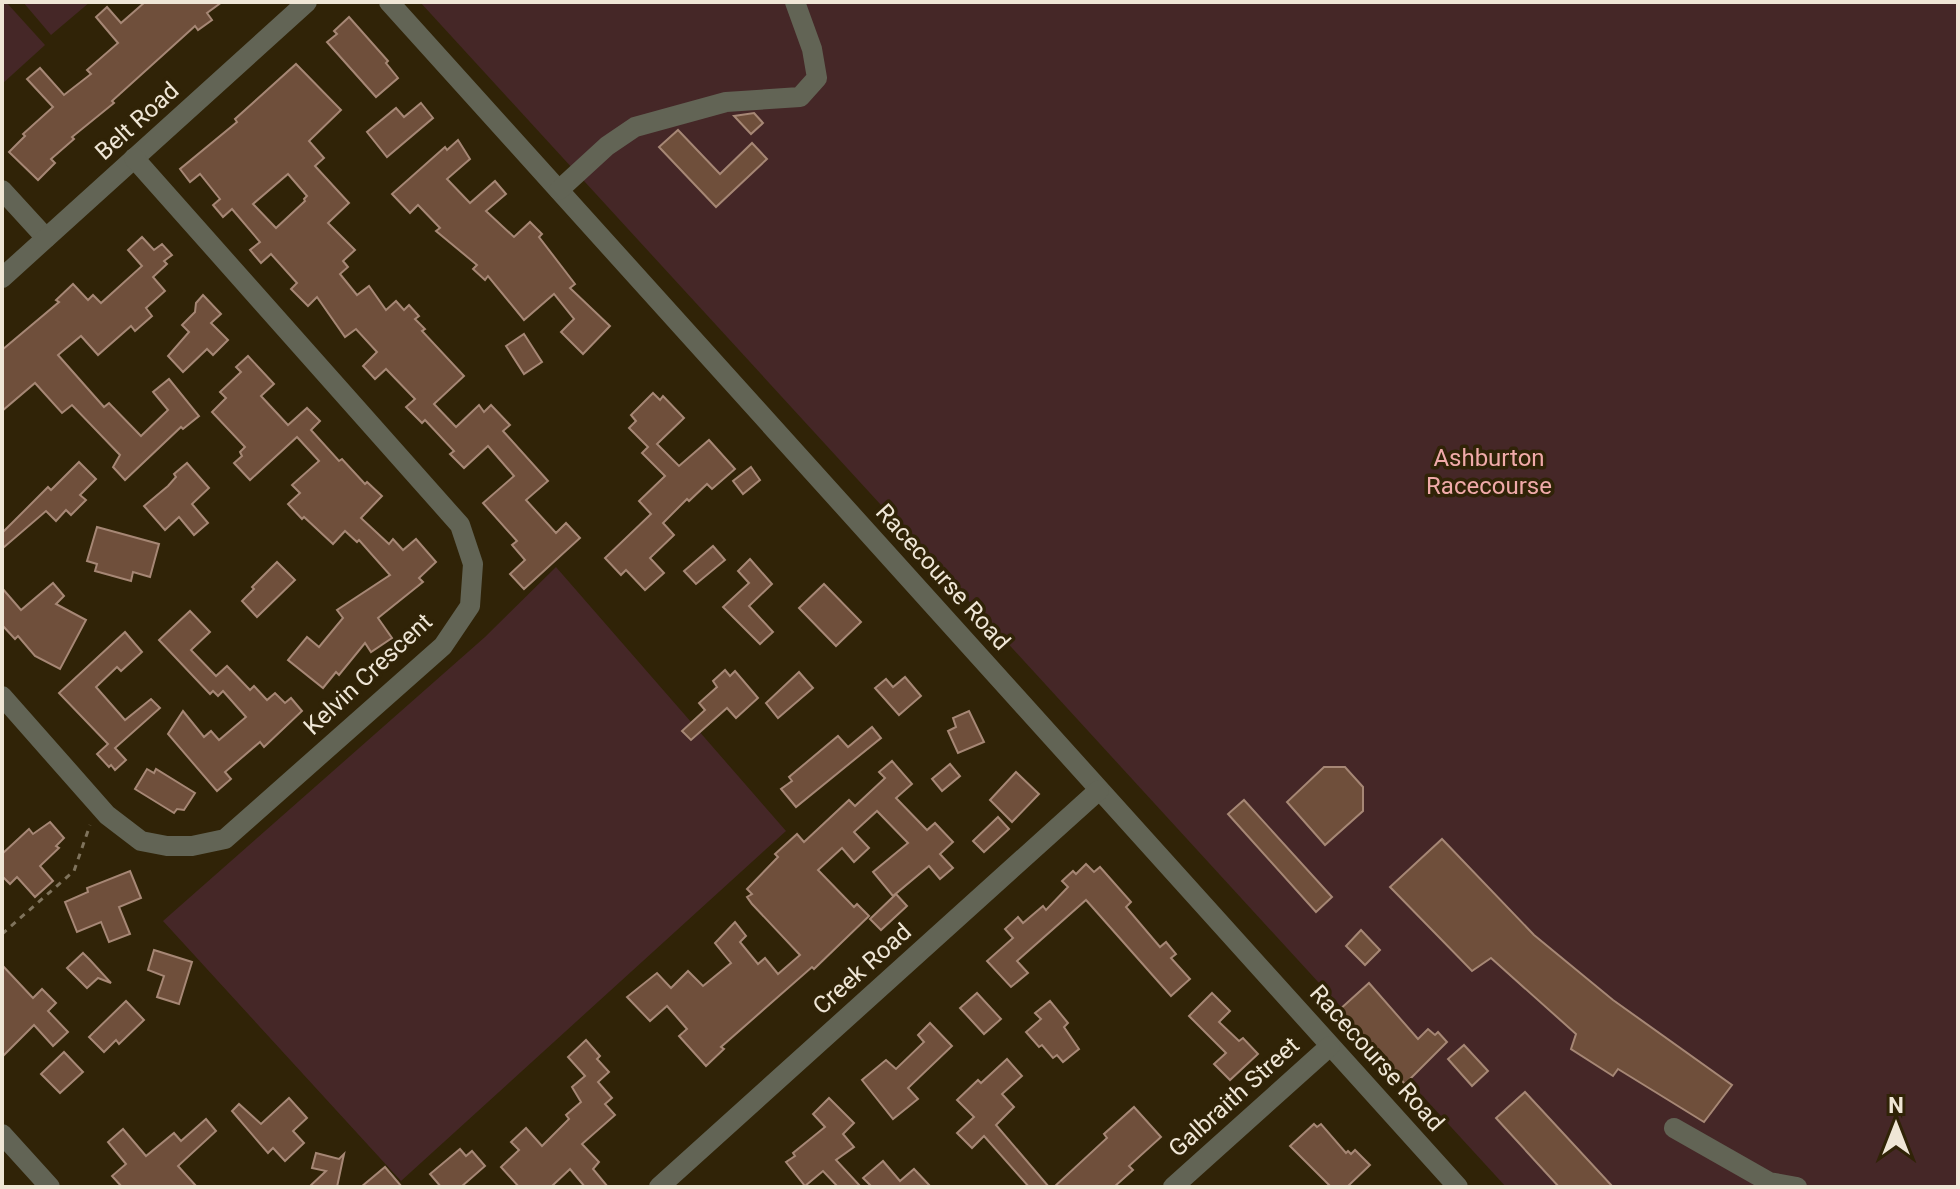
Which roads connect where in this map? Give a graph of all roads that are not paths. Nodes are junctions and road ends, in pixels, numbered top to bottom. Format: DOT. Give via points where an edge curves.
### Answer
graph roads {
  1 [pos="307,2"];
  2 [pos="389,2"];
  3 [pos="795,2"];
  4 [pos="134,158"];
  5 [pos="2,190"];
  6 [pos="559,190"];
  7 [pos="46,238"];
  8 [pos="2,278"];
  9 [pos="2,696"];
  10 [pos="1099,790"];
  11 [pos="1330,1046"];
  12 [pos="1674,1128"];
  13 [pos="2,1134"];
  14 [pos="50,1187"];
  15 [pos="659,1187"];
  16 [pos="1173,1187"];
  17 [pos="1458,1187"];
  18 [pos="1797,1187"];
  1 -- 4 [label="street, Belt Road"];
  2 -- 6 [label="street, Racecourse Road"];
  3 -- 6 [label="street" via="817,78 800,97 726,102 635,127"];
  4 -- 7 [label="street, Belt Road"];
  4 -- 9 [label="street, Kelvin Crescent" via="460,525 473,564 470,606 443,646 225,839 192,846 141,841 107,815"];
  5 -- 7 [label="street"];
  6 -- 10 [label="street, Racecourse Road"];
  7 -- 8 [label="street, Belt Road"];
  10 -- 11 [label="street, Racecourse Road"];
  10 -- 15 [label="street, Creek Road"];
  11 -- 16 [label="street, Galbraith Street"];
  11 -- 17 [label="street, Racecourse Road"];
  12 -- 18 [label="street" via="1769,1182"];
  13 -- 14 [label="street"];
}
